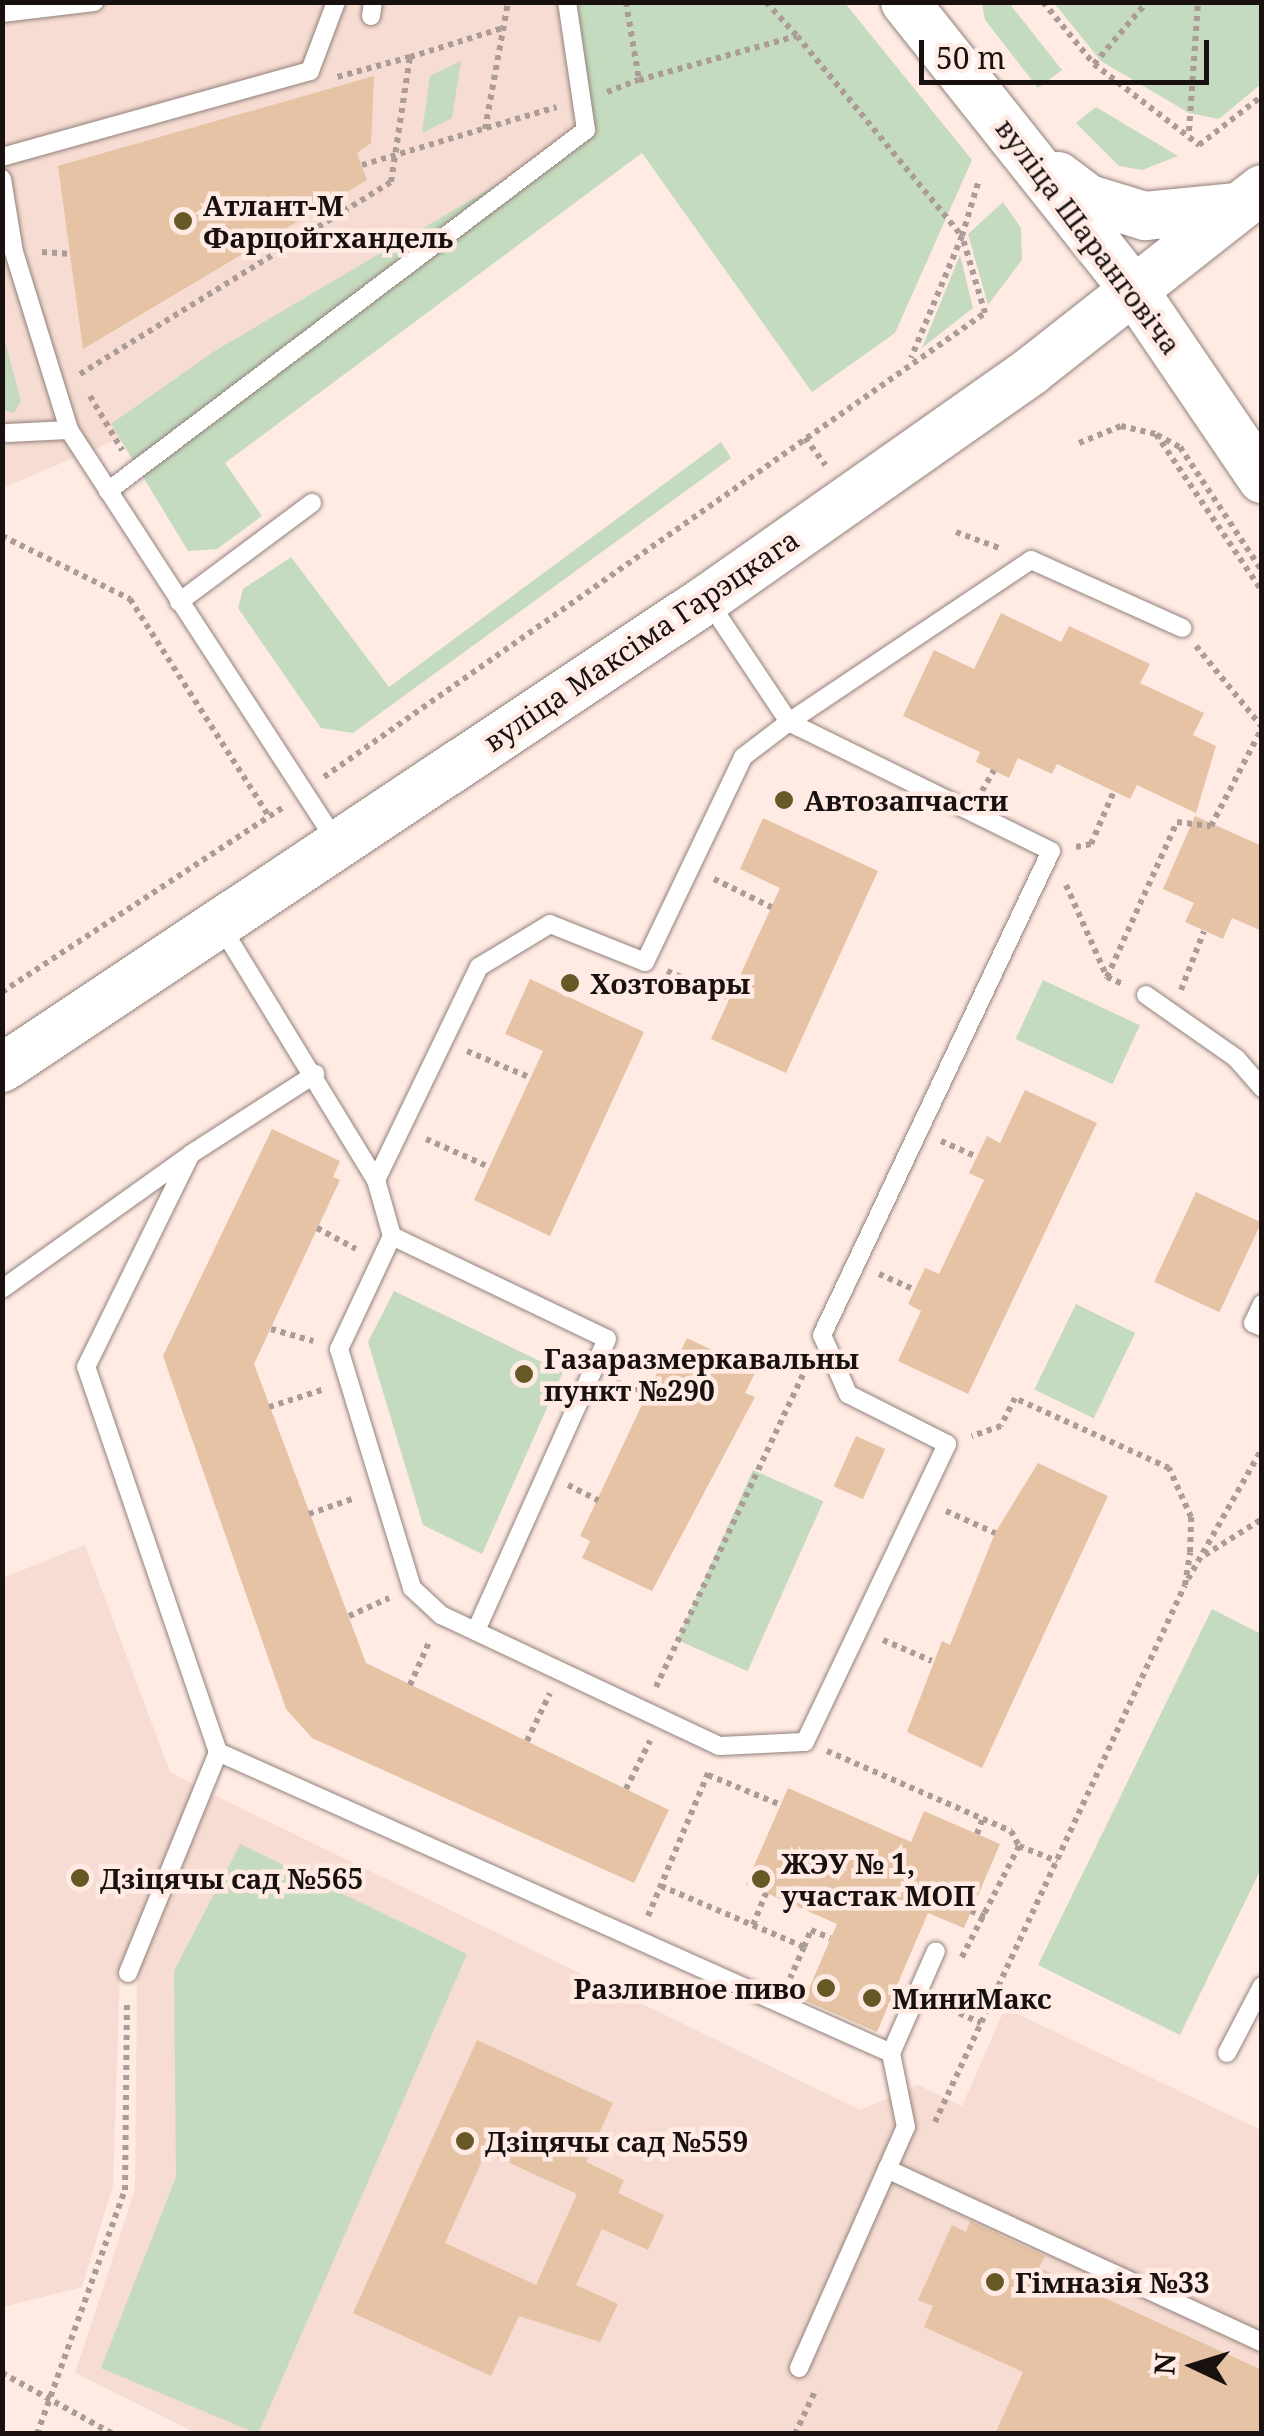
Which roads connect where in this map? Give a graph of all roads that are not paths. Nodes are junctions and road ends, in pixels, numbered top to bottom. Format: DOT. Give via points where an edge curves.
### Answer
graph roads {
  1 [pos="94,2"];
  2 [pos="336,2"];
  3 [pos="567,2"];
  4 [pos="905,2"];
  5 [pos="2,13"];
  6 [pos="2,157"];
  7 [pos="1035,160"];
  8 [pos="2,178"];
  9 [pos="1251,197"];
  10 [pos="6,218"];
  11 [pos="1133,289"];
  12 [pos="69,430"];
  13 [pos="7,433"];
  14 [pos="1262,479"];
  15 [pos="108,491"];
  16 [pos="312,503"];
  17 [pos="707,599"];
  18 [pos="179,602"];
  19 [pos="1182,628"];
  20 [pos="790,722"];
  21 [pos="337,844"];
  22 [pos="219,924"];
  23 [pos="1146,995"];
  24 [pos="2,1068"];
  25 [pos="315,1074"];
  26 [pos="1262,1088"];
  27 [pos="191,1154"];
  28 [pos="376,1180"];
  29 [pos="392,1236"];
  30 [pos="2,1289"];
  31 [pos="1262,1304"];
  32 [pos="1262,1327"];
  33 [pos="476,1630"];
  34 [pos="218,1752"];
  35 [pos="936,1951"];
  36 [pos="128,1974"];
  37 [pos="1262,1986"];
  38 [pos="891,2052"];
  39 [pos="1227,2053"];
  40 [pos="887,2169"];
  41 [pos="1262,2342"];
  42 [pos="799,2368"];
  1 -- 5 [label="lane"];
  2 -- 6 [label="lane" via="310,71"];
  3 -- 15 [label="lane" via="586,130"];
  4 -- 7 [label="main road, вуліца Шаранговіча"];
  7 -- 9 [label="main road" via="1088,198 1145,216"];
  7 -- 11 [label="main road, вуліца Шаранговіча"];
  8 -- 10 [label="lane"];
  9 -- 11 [label="main road, вуліца Максіма Гарэцкага"];
  10 -- 12 [label="lane"];
  11 -- 14 [label="main road, вуліца Шаранговіча"];
  11 -- 17 [label="main road, вуліца Максіма Гарэцкага"];
  12 -- 13 [label="lane"];
  12 -- 15 [label="lane"];
  15 -- 18 [label="lane"];
  16 -- 18 [label="lane"];
  17 -- 20 [label="lane"];
  17 -- 21 [label="main road, вуліца Максіма Гарэцкага"];
  18 -- 21 [label="lane"];
  19 -- 20 [label="lane" via="1032,560"];
  20 -- 28 [label="lane" via="743,758 645,962 550,924 478,967"];
  20 -- 33 [label="lane" via="1051,851 822,1335 848,1394 948,1444 805,1742 719,1746"];
  21 -- 22 [label="main road, вуліца Максіма Гарэцкага"];
  22 -- 24 [label="main road, вуліца Максіма Гарэцкага"];
  22 -- 25 [label="lane"];
  23 -- 26 [label="lane" via="1174,1008"];
  25 -- 27 [label="lane"];
  25 -- 28 [label="lane"];
  27 -- 30 [label="lane"];
  27 -- 34 [label="lane" via="86,1367"];
  28 -- 29 [label="lane"];
  29 -- 33 [label="lane" via="339,1349 344,1384 412,1588 441,1615"];
  29 -- 33 [label="lane" via="606,1338"];
  31 -- 32 [label="lane" via="1253,1323"];
  34 -- 36 [label="lane"];
  34 -- 38 [label="lane"];
  35 -- 38 [label="lane"];
  37 -- 39 [label="lane"];
  38 -- 40 [label="lane" via="906,2127"];
  40 -- 41 [label="lane"];
  40 -- 42 [label="lane"];
}
